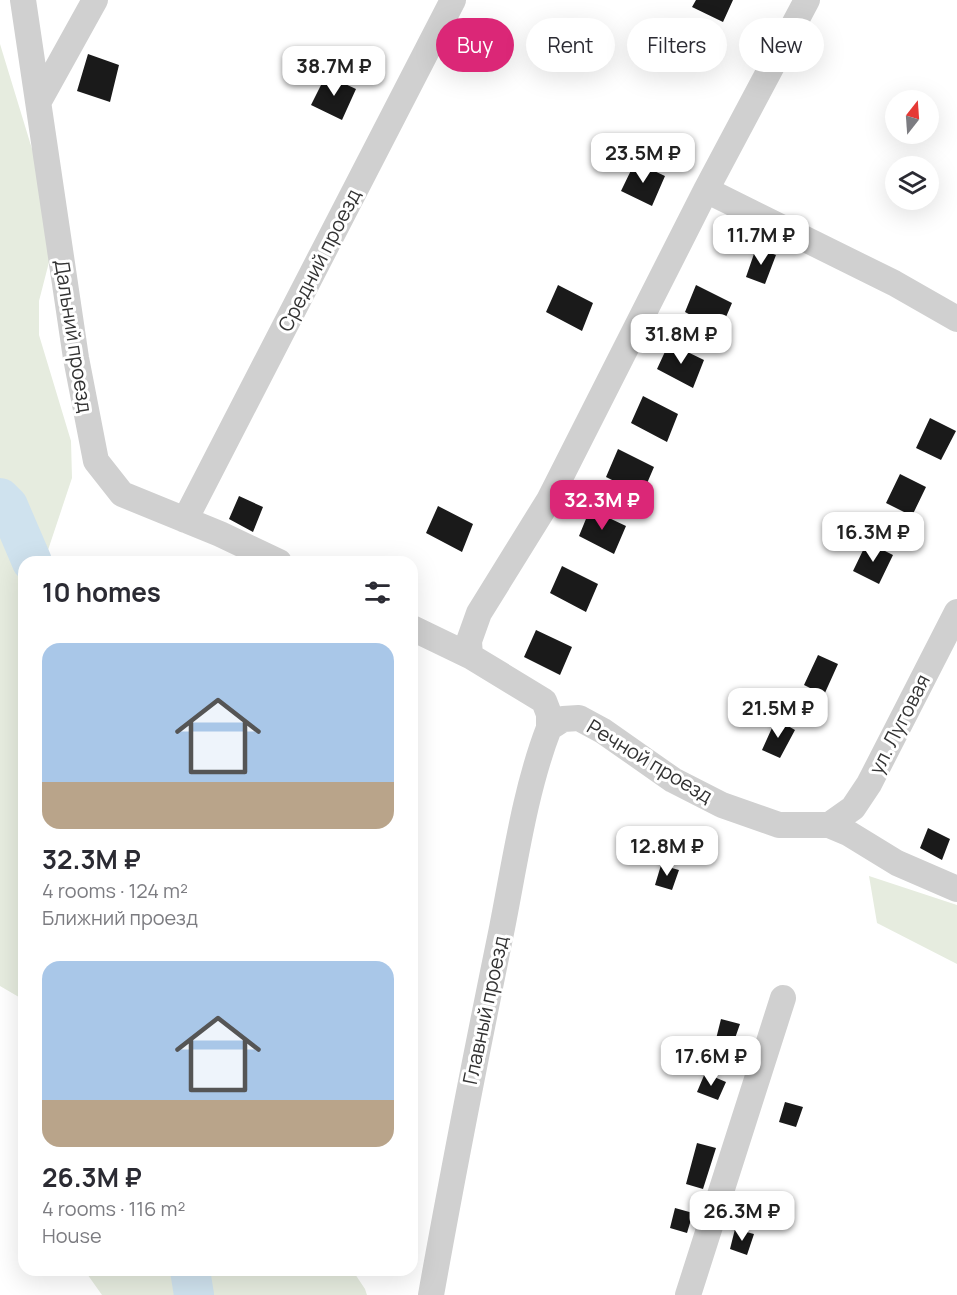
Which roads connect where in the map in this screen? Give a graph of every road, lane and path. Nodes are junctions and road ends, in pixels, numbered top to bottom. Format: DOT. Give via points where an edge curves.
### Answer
graph roads {
  1 [pos="23,0"];
  2 [pos="96,0"];
  3 [pos="453,0"];
  4 [pos="807,0"];
  5 [pos="39,101"];
  6 [pos="706,190"];
  7 [pos="957,318"];
  8 [pos="185,520"];
  9 [pos="266,556"];
  10 [pos="957,612"];
  11 [pos="418,631"];
  12 [pos="470,656"];
  13 [pos="549,728"];
  14 [pos="829,825"];
  15 [pos="957,889"];
  16 [pos="783,998"];
  17 [pos="431,1295"];
  18 [pos="688,1295"];
  1 -- 5 [label="street, Дальний проезд"];
  2 -- 5 [label="street"];
  3 -- 8 [label="street, Средний проезд"];
  4 -- 6 [label="street"];
  5 -- 8 [label="street, Дальний проезд" via="76,358 96,461 122,494"];
  6 -- 7 [label="street"];
  6 -- 12 [label="street" via="549,500 479,613 469,641"];
  8 -- 9 [label="street, Дальний проезд"];
  10 -- 14 [label="street, ул. Луговая" via="869,784 853,808"];
  11 -- 12 [label="street"];
  12 -- 13 [label="street" via="544,701"];
  13 -- 14 [label="street, Речной проезд" via="563,718 579,718 673,780 723,805 788,827"];
  13 -- 17 [label="street, Главный проезд" via="514,868"];
  14 -- 15 [label="street" via="897,863"];
  16 -- 18 [label="street"];
}
